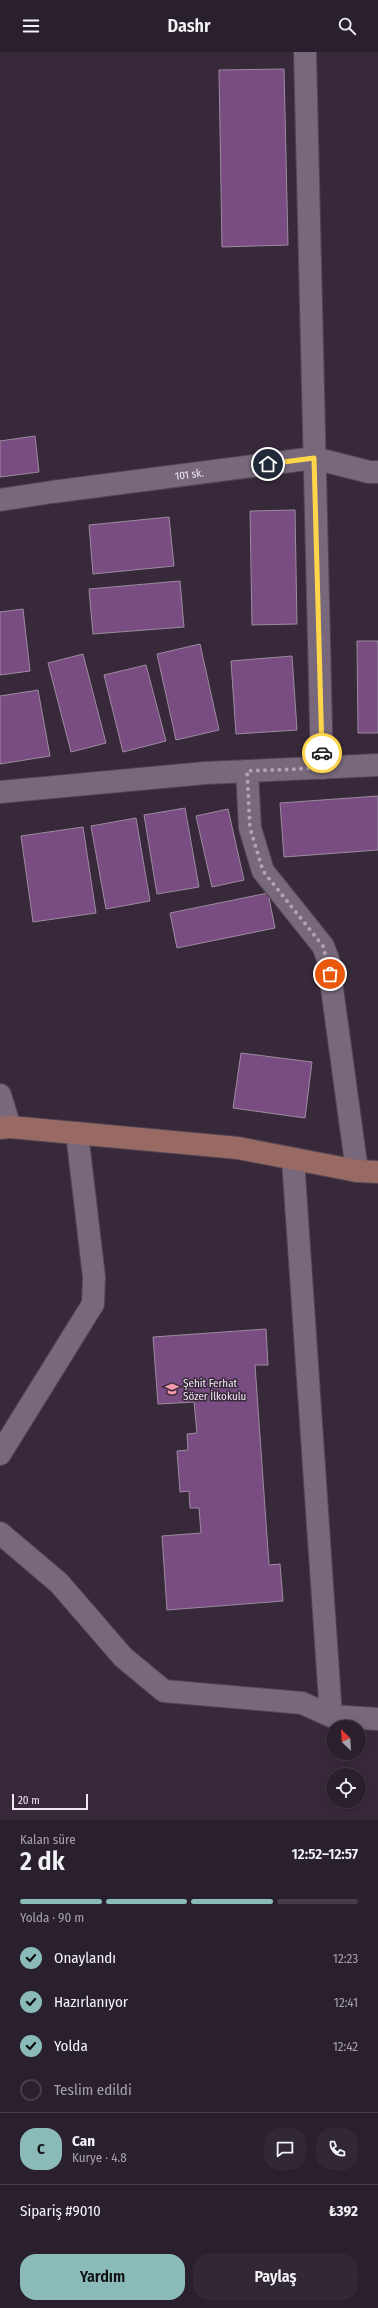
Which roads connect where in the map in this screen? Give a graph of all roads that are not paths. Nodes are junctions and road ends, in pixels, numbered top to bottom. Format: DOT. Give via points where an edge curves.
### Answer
graph roads {
  1 [pos="305,52"];
  2 [pos="314,458"];
  3 [pos="378,472"];
  4 [pos="0,500"];
  5 [pos="378,765"];
  6 [pos="322,768"];
  7 [pos="247,771"];
  8 [pos="0,792"];
  9 [pos="0,1094"];
  10 [pos="5,1128"];
  11 [pos="77,1133"];
  12 [pos="293,1159"];
  13 [pos="368,1172"];
  14 [pos="0,1454"];
  15 [pos="0,1533"];
  16 [pos="331,1716"];
  17 [pos="378,1719"];
  1 -- 2 [label="street"];
  2 -- 3 [label="street, 101 sk."];
  2 -- 4 [label="street, 101 sk."];
  2 -- 6 [label="street"];
  5 -- 6 [label="street"];
  6 -- 7 [label="street"];
  7 -- 8 [label="street"];
  7 -- 13 [label="street" via="250,828 263,871 323,946 328,959"];
  9 -- 10 [label="street"];
  10 -- 11 [label="street"];
  11 -- 12 [label="street" via="238,1148"];
  11 -- 14 [label="street" via="94,1277 93,1304"];
  12 -- 13 [label="street"];
  12 -- 16 [label="street"];
  15 -- 16 [label="street" via="59,1583 123,1657 164,1691 302,1703"];
  16 -- 17 [label="street"];
}
